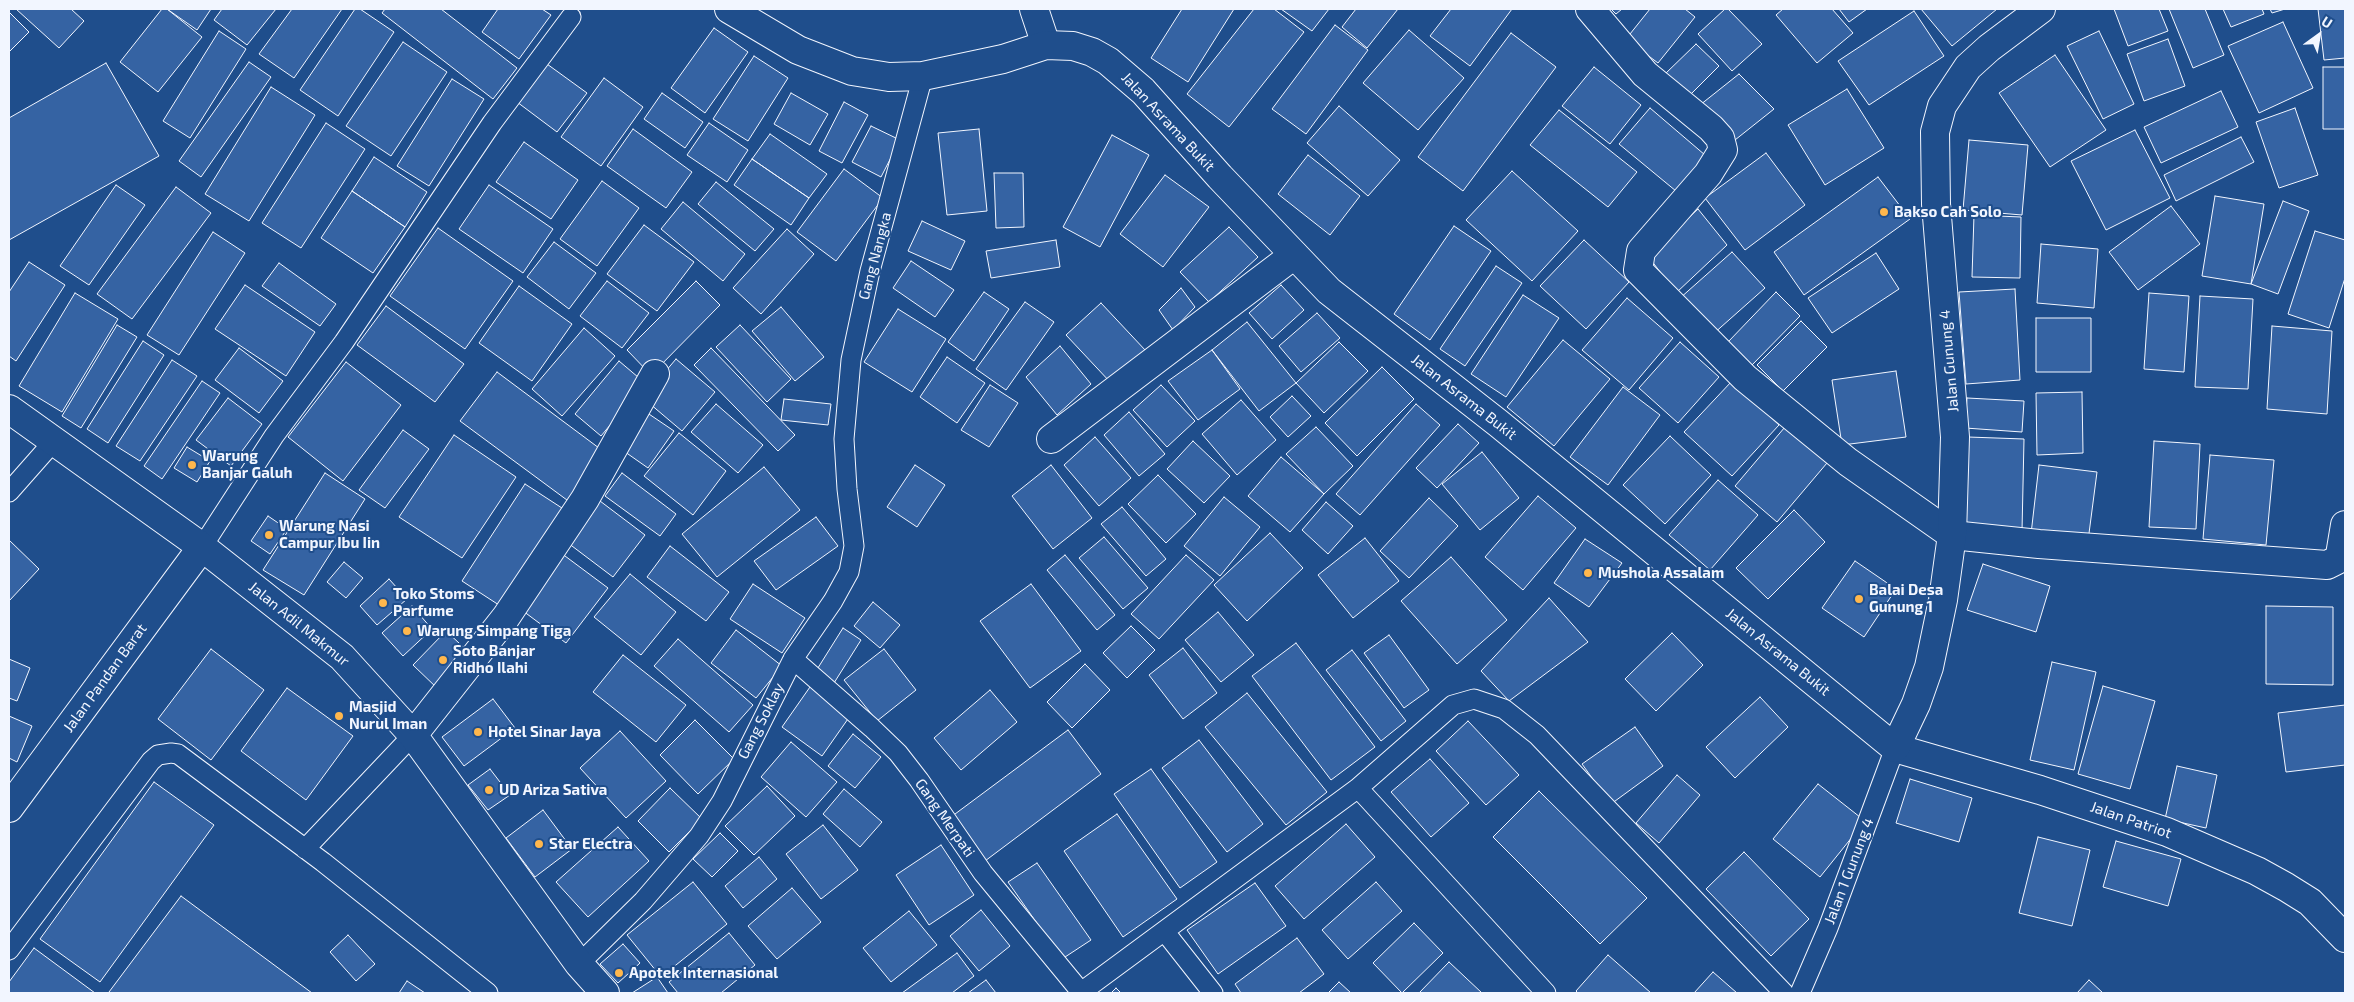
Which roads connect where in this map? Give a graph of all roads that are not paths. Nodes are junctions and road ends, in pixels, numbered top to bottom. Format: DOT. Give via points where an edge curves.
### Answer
graph roads {
  1 [pos="729,9"];
  2 [pos="1034,9"];
  3 [pos="1590,9"];
  4 [pos="2041,9"];
  5 [pos="571,16"];
  6 [pos="1046,45"];
  7 [pos="923,76"];
  8 [pos="1294,255"];
  9 [pos="655,374"];
  10 [pos="9,409"];
  11 [pos="844,439"];
  12 [pos="1051,439"];
  13 [pos="54,441"];
  14 [pos="9,492"];
  15 [pos="2345,525"];
  16 [pos="1952,535"];
  17 [pos="202,547"];
  18 [pos="793,659"];
  19 [pos="413,735"];
  20 [pos="1894,748"];
  21 [pos="1358,788"];
  22 [pos="9,808"];
  23 [pos="305,849"];
  24 [pos="1165,932"];
  25 [pos="2345,938"];
  26 [pos="9,950"];
  27 [pos="579,964"];
  28 [pos="488,993"];
  29 [pos="605,993"];
  30 [pos="1081,993"];
  31 [pos="1213,993"];
  32 [pos="1546,993"];
  33 [pos="1784,993"];
  34 [pos="1800,993"];
  1 -- 7 [label="street, Jalan Asrama Bukit" via="798,50 825,62 862,73"];
  2 -- 6 [label="street"];
  3 -- 16 [label="street" via="1645,74 1711,128 1720,138 1723,150 1708,174 1641,251 1638,270 1745,378 1848,462"];
  4 -- 16 [label="street, Jalan Gunung 4" via="1968,67 1942,106 1935,132 1936,204 1955,437"];
  5 -- 17 [label="lane" via="492,123 344,342 274,436"];
  6 -- 7 [label="street, Jalan Asrama Bukit" via="994,61"];
  6 -- 8 [label="street, Jalan Asrama Bukit" via="1073,46 1092,52 1121,71"];
  7 -- 11 [label="lane, Gang Nangka" via="864,294 852,360"];
  8 -- 12 [label="street"];
  8 -- 20 [label="street, Jalan Asrama Bukit" via="1329,291 1498,423"];
  9 -- 19 [label="street" via="585,499 506,617"];
  10 -- 13 [label="street, Jalan Adil Makmur"];
  11 -- 18 [label="lane, Gang Soklay" via="854,533 849,572 833,602"];
  13 -- 14 [label="lane"];
  13 -- 17 [label="street, Jalan Adil Makmur"];
  15 -- 16 [label="street" via="2340,555 2328,565"];
  16 -- 20 [label="street, Jalan Gunung 4" via="1929,667 1916,704"];
  17 -- 19 [label="street, Jalan Adil Makmur" via="342,657"];
  17 -- 22 [label="street, Jalan Pandan Barat"];
  18 -- 27 [label="lane, Gang Soklay" via="722,801 699,836 643,901"];
  18 -- 30 [label="lane, Gang Merpati" via="898,753 983,873"];
  19 -- 23 [label="lane"];
  19 -- 27 [label="street, Jalan Adil Makmur"];
  20 -- 25 [label="street, Jalan Patriot" via="2040,790 2167,832 2286,887 2310,902"];
  20 -- 34 [label="lane, Jalan 1 Gunung 4" via="1828,928"];
  21 -- 24 [label="lane"];
  21 -- 32 [label="lane"];
  21 -- 33 [label="lane" via="1453,705 1474,698 1504,709 1537,735"];
  23 -- 26 [label="lane" via="178,754 158,755"];
  23 -- 28 [label="lane"];
  24 -- 30 [label="lane"];
  24 -- 31 [label="lane"];
  27 -- 29 [label="street, Jalan Adil Makmur"];
}
